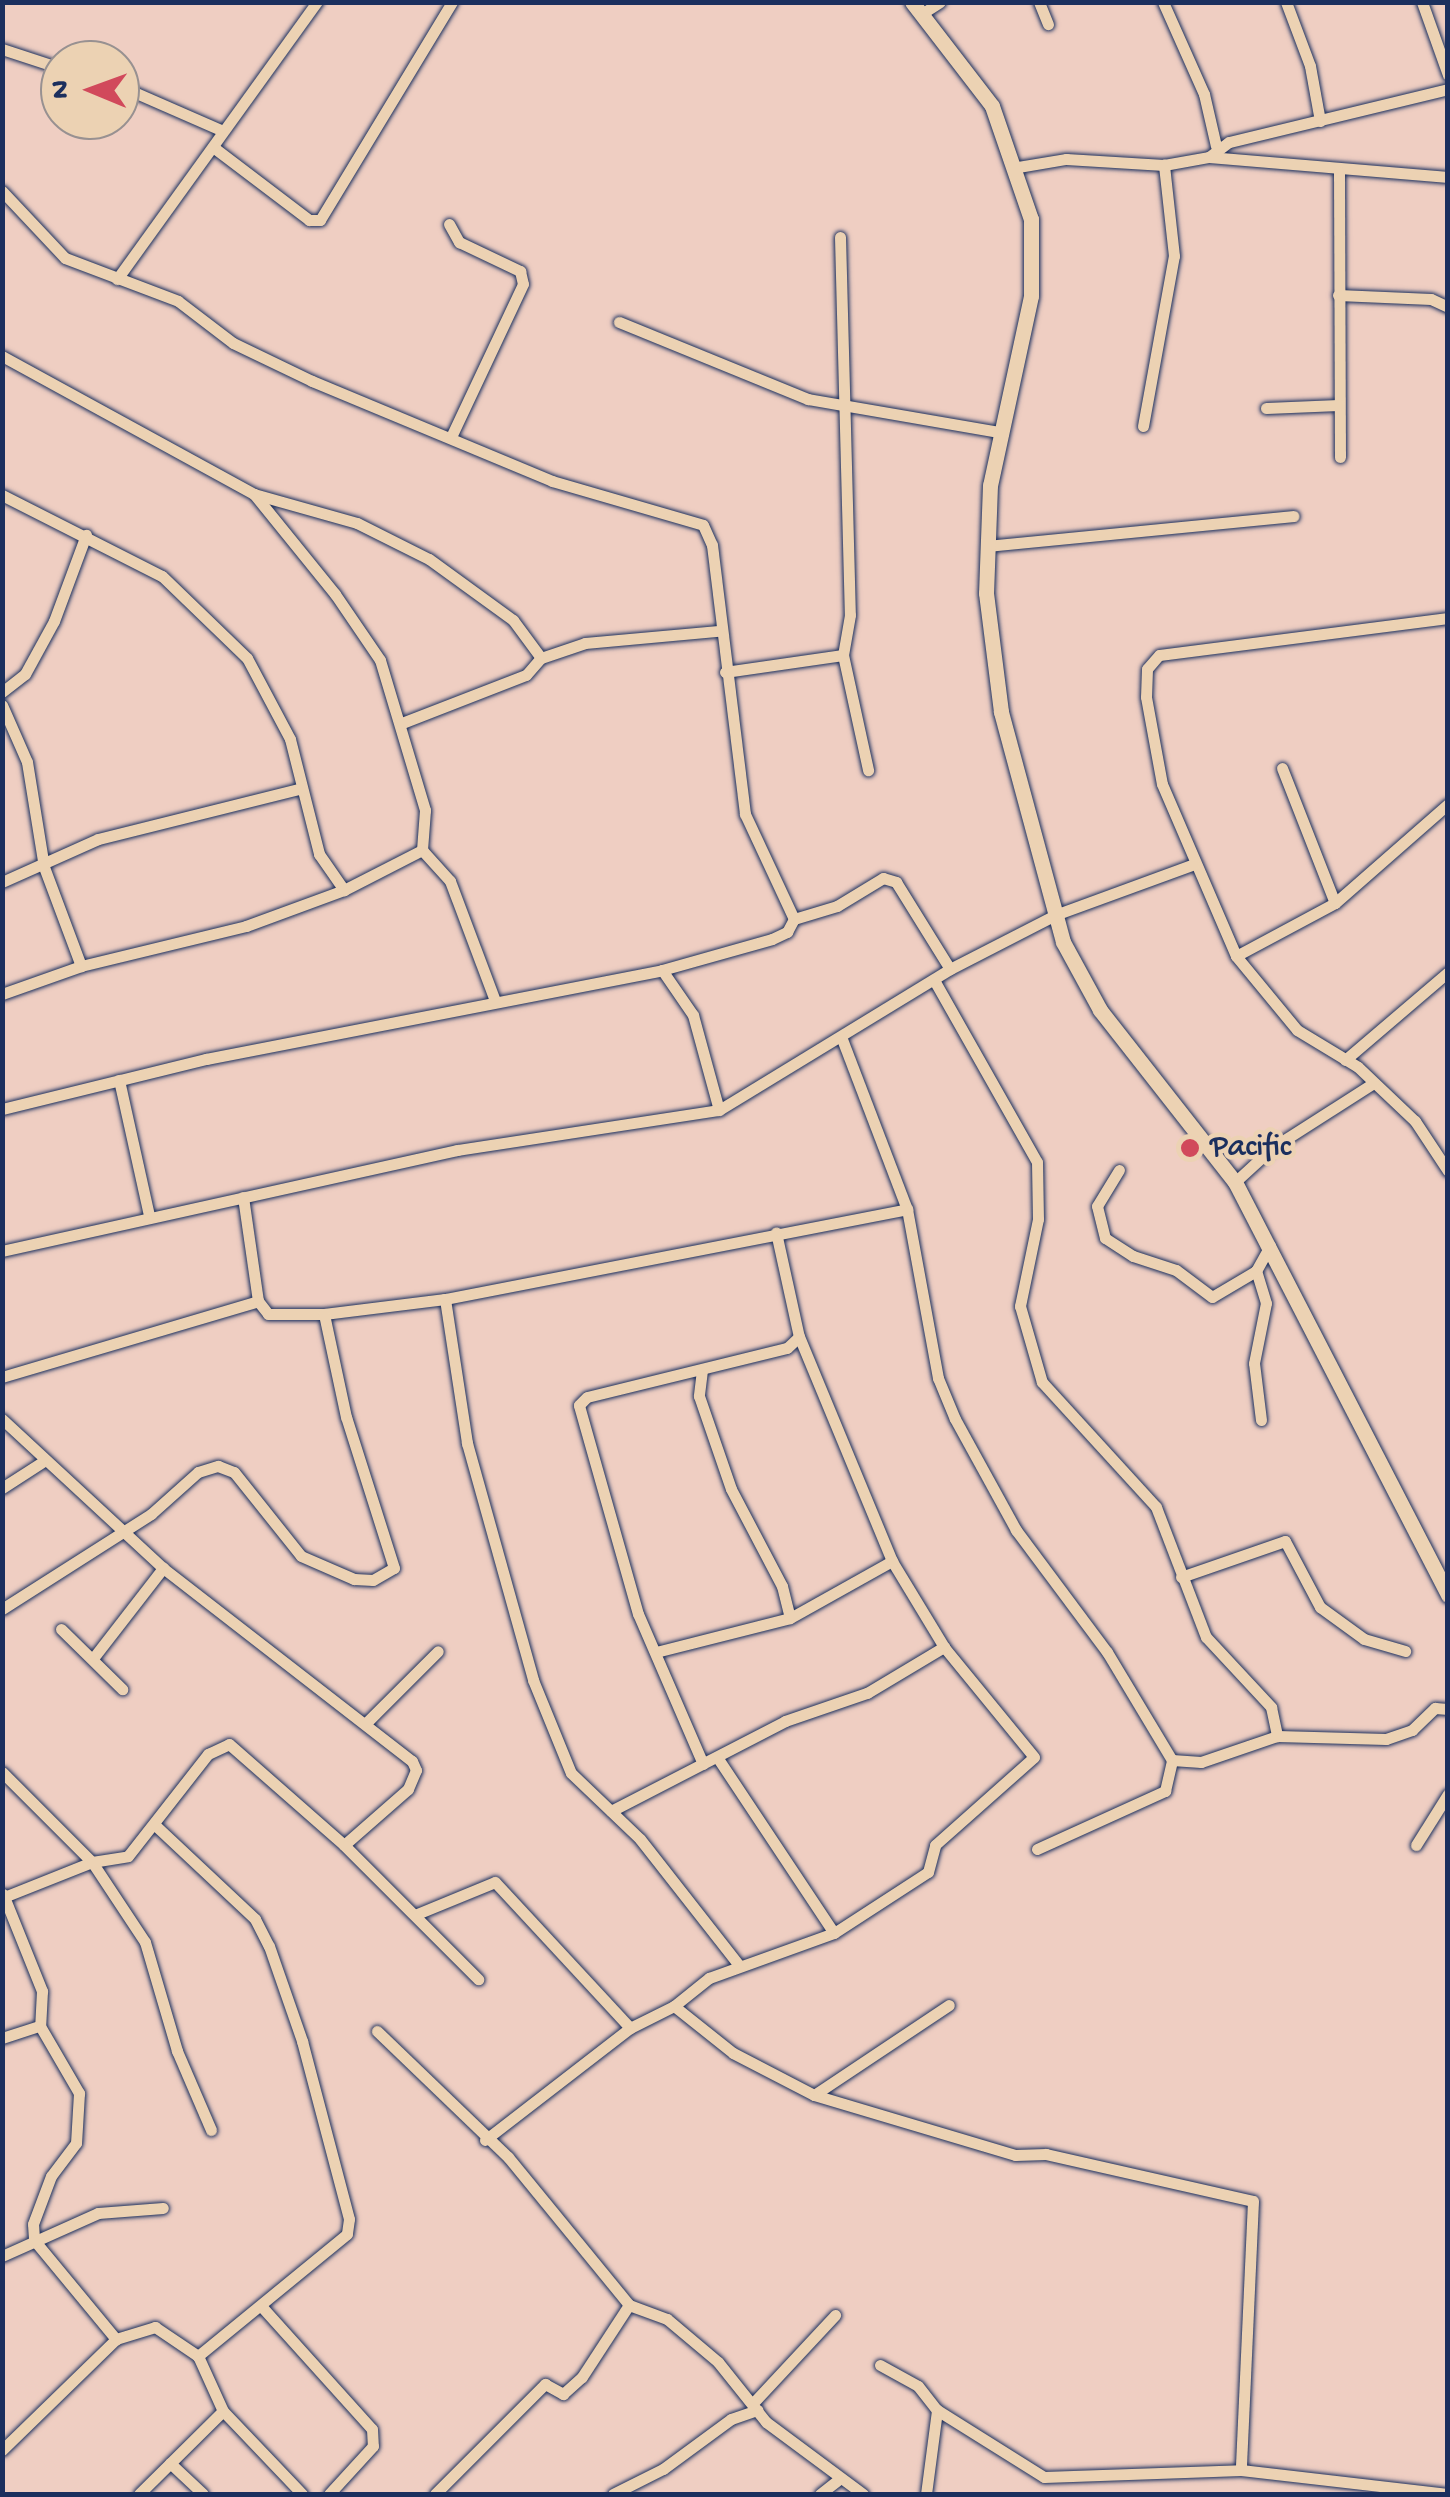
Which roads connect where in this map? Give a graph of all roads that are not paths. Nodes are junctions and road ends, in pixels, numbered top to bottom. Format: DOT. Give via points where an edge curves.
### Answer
graph roads {
  1 [pos="318,2"];
  2 [pos="452,2"];
  3 [pos="940,2"];
  4 [pos="1039,2"];
  5 [pos="1162,2"];
  6 [pos="1286,2"];
  7 [pos="1422,2"];
  8 [pos="918,8"];
  9 [pos="1048,24"];
  10 [pos="2,49"];
  11 [pos="40,61"];
  12 [pos="1448,75"];
  13 [pos="1448,89"];
  14 [pos="140,95"];
  15 [pos="1320,121"];
  16 [pos="223,131"];
  17 [pos="212,147"];
  18 [pos="1213,152"];
  19 [pos="1164,164"];
  20 [pos="1018,167"];
  21 [pos="1339,172"];
  22 [pos="1448,177"];
  23 [pos="2,191"];
  24 [pos="449,224"];
  25 [pos="840,237"];
  26 [pos="117,279"];
  27 [pos="1338,295"];
  28 [pos="1448,308"];
  29 [pos="620,322"];
  30 [pos="2,356"];
  31 [pos="1339,405"];
  32 [pos="1266,408"];
  33 [pos="846,410"];
  34 [pos="1142,426"];
  35 [pos="998,432"];
  36 [pos="451,437"];
  37 [pos="1340,457"];
  38 [pos="254,494"];
  39 [pos="2,495"];
  40 [pos="1294,516"];
  41 [pos="86,535"];
  42 [pos="986,546"];
  43 [pos="1448,618"];
  44 [pos="718,631"];
  45 [pos="842,655"];
  46 [pos="541,658"];
  47 [pos="725,672"];
  48 [pos="2,692"];
  49 [pos="2,705"];
  50 [pos="402,723"];
  51 [pos="1282,768"];
  52 [pos="868,770"];
  53 [pos="302,788"];
  54 [pos="1448,804"];
  55 [pos="422,850"];
  56 [pos="1194,864"];
  57 [pos="44,867"];
  58 [pos="2,882"];
  59 [pos="344,890"];
  60 [pos="1335,904"];
  61 [pos="1055,915"];
  62 [pos="794,919"];
  63 [pos="1236,956"];
  64 [pos="81,966"];
  65 [pos="950,969"];
  66 [pos="662,970"];
  67 [pos="934,980"];
  68 [pos="1445,980"];
  69 [pos="2,994"];
  70 [pos="494,998"];
  71 [pos="842,1039"];
  72 [pos="1344,1060"];
  73 [pos="119,1080"];
  74 [pos="1372,1084"];
  75 [pos="2,1109"];
  76 [pos="719,1110"];
  77 [pos="1119,1170"];
  78 [pos="1448,1171"];
  79 [pos="1234,1182"];
  80 [pos="243,1197"];
  81 [pos="907,1209"];
  82 [pos="149,1214"];
  83 [pos="776,1232"];
  84 [pos="1270,1246"];
  85 [pos="2,1251"];
  86 [pos="1256,1271"];
  87 [pos="445,1299"];
  88 [pos="258,1301"];
  89 [pos="324,1314"];
  90 [pos="799,1337"];
  91 [pos="702,1370"];
  92 [pos="2,1377"];
  93 [pos="2,1420"];
  94 [pos="1261,1420"];
  95 [pos="44,1461"];
  96 [pos="2,1488"];
  97 [pos="124,1528"];
  98 [pos="892,1561"];
  99 [pos="163,1568"];
  100 [pos="1181,1576"];
  101 [pos="1448,1595"];
  102 [pos="2,1608"];
  103 [pos="790,1618"];
  104 [pos="62,1628"];
  105 [pos="944,1647"];
  106 [pos="438,1651"];
  107 [pos="1405,1651"];
  108 [pos="656,1652"];
  109 [pos="94,1657"];
  110 [pos="122,1688"];
  111 [pos="1448,1709"];
  112 [pos="367,1722"];
  113 [pos="1278,1736"];
  114 [pos="717,1757"];
  115 [pos="1172,1760"];
  116 [pos="703,1764"];
  117 [pos="2,1772"];
  118 [pos="1448,1794"];
  119 [pos="610,1811"];
  120 [pos="1434,1816"];
  121 [pos="1448,1823"];
  122 [pos="156,1826"];
  123 [pos="344,1844"];
  124 [pos="1416,1845"];
  125 [pos="1036,1850"];
  126 [pos="92,1862"];
  127 [pos="3,1895"];
  128 [pos="417,1914"];
  129 [pos="834,1933"];
  130 [pos="738,1964"];
  131 [pos="478,1979"];
  132 [pos="949,2005"];
  133 [pos="674,2006"];
  134 [pos="40,2026"];
  135 [pos="630,2028"];
  136 [pos="377,2031"];
  137 [pos="2,2038"];
  138 [pos="814,2094"];
  139 [pos="211,2130"];
  140 [pos="485,2140"];
  141 [pos="163,2208"];
  142 [pos="34,2240"];
  143 [pos="2,2256"];
  144 [pos="628,2304"];
  145 [pos="262,2308"];
  146 [pos="835,2315"];
  147 [pos="116,2339"];
  148 [pos="198,2356"];
  149 [pos="880,2364"];
  150 [pos="756,2406"];
  151 [pos="937,2410"];
  152 [pos="223,2411"];
  153 [pos="2,2450"];
  154 [pos="170,2464"];
  155 [pos="1241,2470"];
  156 [pos="838,2480"];
  157 [pos="139,2494"];
  158 [pos="203,2494"];
  159 [pos="302,2494"];
  160 [pos="330,2494"];
  161 [pos="435,2494"];
  162 [pos="613,2494"];
  163 [pos="820,2494"];
  164 [pos="864,2494"];
  165 [pos="926,2494"];
  166 [pos="1448,2494"];
  1 -- 16 [label="street"];
  2 -- 17 [label="street" via="320,220 309,220"];
  3 -- 8 [label="street"];
  4 -- 9 [label="street"];
  5 -- 18 [label="street" via="1204,94"];
  6 -- 15 [label="street" via="1310,66"];
  7 -- 12 [label="street"];
  8 -- 20 [label="main road" via="992,106"];
  10 -- 11 [label="street"];
  13 -- 15 [label="street"];
  14 -- 16 [label="street"];
  15 -- 18 [label="street"];
  16 -- 17 [label="street"];
  17 -- 26 [label="street"];
  18 -- 19 [label="street"];
  18 -- 21 [label="street"];
  19 -- 20 [label="street" via="1066,159"];
  19 -- 34 [label="street" via="1174,256"];
  20 -- 35 [label="main road" via="1036,252"];
  21 -- 22 [label="street"];
  21 -- 27 [label="street"];
  23 -- 26 [label="street" via="46,244"];
  24 -- 36 [label="street" via="459,242 520,272 523,284"];
  25 -- 33 [label="street"];
  26 -- 36 [label="street" via="178,301 233,342 296,373"];
  27 -- 28 [label="street" via="1430,300"];
  27 -- 31 [label="street"];
  29 -- 33 [label="street"];
  30 -- 38 [label="street"];
  31 -- 32 [label="street"];
  31 -- 37 [label="street"];
  33 -- 35 [label="street"];
  33 -- 45 [label="street" via="850,615"];
  35 -- 42 [label="main road"];
  36 -- 44 [label="street" via="552,481 703,525 712,545"];
  38 -- 46 [label="street" via="357,522 428,559 514,620"];
  38 -- 50 [label="street" via="380,660"];
  39 -- 41 [label="street"];
  40 -- 42 [label="street"];
  41 -- 48 [label="street" via="54,621 25,674"];
  41 -- 53 [label="street" via="162,576 247,658 290,739"];
  42 -- 61 [label="main road" via="992,667"];
  43 -- 56 [label="street" via="1160,655 1147,669 1148,727"];
  44 -- 46 [label="street" via="584,642"];
  44 -- 47 [label="street"];
  45 -- 47 [label="street"];
  45 -- 52 [label="street"];
  46 -- 50 [label="street" via="526,675"];
  47 -- 62 [label="street" via="751,836"];
  49 -- 57 [label="street" via="27,762"];
  50 -- 55 [label="street" via="425,810"];
  51 -- 60 [label="street"];
  53 -- 57 [label="street" via="98,839"];
  53 -- 59 [label="street" via="319,854"];
  54 -- 60 [label="street"];
  55 -- 59 [label="street"];
  55 -- 70 [label="street" via="450,881"];
  56 -- 61 [label="street"];
  56 -- 63 [label="street"];
  57 -- 58 [label="street"];
  57 -- 64 [label="street"];
  59 -- 64 [label="street" via="246,926"];
  60 -- 63 [label="street"];
  61 -- 65 [label="street"];
  61 -- 79 [label="main road" via="1075,969 1100,1010"];
  62 -- 65 [label="street" via="837,906 883,878 896,882"];
  62 -- 66 [label="street" via="787,932 754,946"];
  63 -- 72 [label="street" via="1297,1030"];
  64 -- 69 [label="street"];
  65 -- 67 [label="street"];
  66 -- 70 [label="street"];
  66 -- 76 [label="street" via="692,1014"];
  67 -- 71 [label="street"];
  67 -- 100 [label="street" via="1037,1162 1038,1219 1020,1306 1042,1382 1156,1508"];
  68 -- 72 [label="street"];
  70 -- 73 [label="street"];
  71 -- 76 [label="street"];
  71 -- 81 [label="street"];
  72 -- 74 [label="street"];
  73 -- 75 [label="street"];
  73 -- 82 [label="street"];
  74 -- 78 [label="street" via="1415,1121"];
  74 -- 79 [label="street" via="1272,1148"];
  76 -- 80 [label="street" via="457,1150"];
  77 -- 86 [label="street" via="1097,1206 1104,1238 1176,1270 1212,1296 1231,1291"];
  79 -- 84 [label="main road"];
  80 -- 82 [label="street"];
  80 -- 88 [label="street"];
  81 -- 83 [label="street"];
  81 -- 115 [label="street" via="938,1378 972,1456 1016,1530 1107,1652"];
  82 -- 85 [label="street"];
  83 -- 87 [label="street" via="696,1253 620,1260 553,1283"];
  83 -- 90 [label="street"];
  84 -- 86 [label="street"];
  84 -- 101 [label="main road"];
  86 -- 94 [label="street" via="1266,1303 1254,1364"];
  87 -- 89 [label="street"];
  87 -- 119 [label="street" via="467,1443 533,1680 571,1773"];
  88 -- 89 [label="street" via="268,1314"];
  88 -- 92 [label="street"];
  89 -- 97 [label="street" via="346,1417 394,1568 373,1580 354,1579 301,1556 234,1472 218,1466 198,1472"];
  90 -- 91 [label="street" via="787,1348"];
  90 -- 98 [label="street"];
  91 -- 103 [label="street" via="699,1396 731,1489 782,1586"];
  91 -- 108 [label="street" via="587,1397 579,1405 638,1614"];
  93 -- 95 [label="street"];
  95 -- 96 [label="street"];
  95 -- 97 [label="street"];
  97 -- 99 [label="street"];
  97 -- 102 [label="street"];
  98 -- 103 [label="street"];
  98 -- 105 [label="street"];
  99 -- 109 [label="street"];
  99 -- 112 [label="street"];
  100 -- 107 [label="street" via="1284,1541 1320,1607 1364,1639"];
  100 -- 113 [label="street" via="1206,1638 1270,1707"];
  103 -- 108 [label="street"];
  104 -- 109 [label="street"];
  105 -- 114 [label="street" via="867,1693 786,1721"];
  105 -- 129 [label="street" via="1034,1757 935,1846 928,1872"];
  106 -- 112 [label="street"];
  108 -- 116 [label="street"];
  109 -- 110 [label="street"];
  111 -- 113 [label="street" via="1435,1708 1412,1730 1386,1739"];
  112 -- 123 [label="street" via="416,1770 389,1810"];
  113 -- 115 [label="street" via="1201,1762"];
  114 -- 116 [label="street"];
  114 -- 129 [label="street"];
  115 -- 125 [label="street" via="1165,1791"];
  116 -- 119 [label="street"];
  117 -- 126 [label="street"];
  118 -- 120 [label="street"];
  119 -- 130 [label="street"];
  120 -- 121 [label="street"];
  120 -- 124 [label="street"];
  122 -- 123 [label="street" via="208,1754 229,1744"];
  122 -- 126 [label="street" via="128,1856"];
  122 -- 145 [label="street" via="255,1919 302,2041 350,2219 347,2234"];
  123 -- 128 [label="street"];
  126 -- 127 [label="street"];
  126 -- 139 [label="street" via="146,1942 178,2050"];
  127 -- 134 [label="street" via="42,1991"];
  128 -- 131 [label="street"];
  128 -- 135 [label="street" via="495,1882"];
  129 -- 130 [label="street" via="787,1955"];
  130 -- 133 [label="street"];
  132 -- 138 [label="street"];
  133 -- 135 [label="street"];
  133 -- 138 [label="street" via="749,2063"];
  134 -- 137 [label="street"];
  134 -- 142 [label="street" via="78,2093 76,2143 51,2176 33,2224"];
  135 -- 140 [label="street"];
  136 -- 140 [label="street"];
  138 -- 155 [label="street" via="1014,2155 1046,2154 1252,2202"];
  140 -- 144 [label="street" via="554,2209"];
  141 -- 142 [label="street" via="98,2213"];
  142 -- 143 [label="street"];
  142 -- 147 [label="street"];
  144 -- 150 [label="street" via="667,2319"];
  144 -- 161 [label="street" via="582,2377 562,2394 545,2384"];
  145 -- 148 [label="street"];
  145 -- 160 [label="street" via="372,2429 373,2446"];
  146 -- 150 [label="street"];
  147 -- 148 [label="street" via="154,2326"];
  147 -- 153 [label="street"];
  148 -- 152 [label="street"];
  149 -- 151 [label="street" via="918,2386"];
  150 -- 156 [label="street"];
  150 -- 162 [label="street"];
  151 -- 155 [label="street" via="1044,2477"];
  151 -- 165 [label="street"];
  152 -- 154 [label="street"];
  152 -- 159 [label="street"];
  154 -- 157 [label="street"];
  154 -- 158 [label="street"];
  155 -- 166 [label="street"];
  156 -- 163 [label="street"];
  156 -- 164 [label="street"];
}
